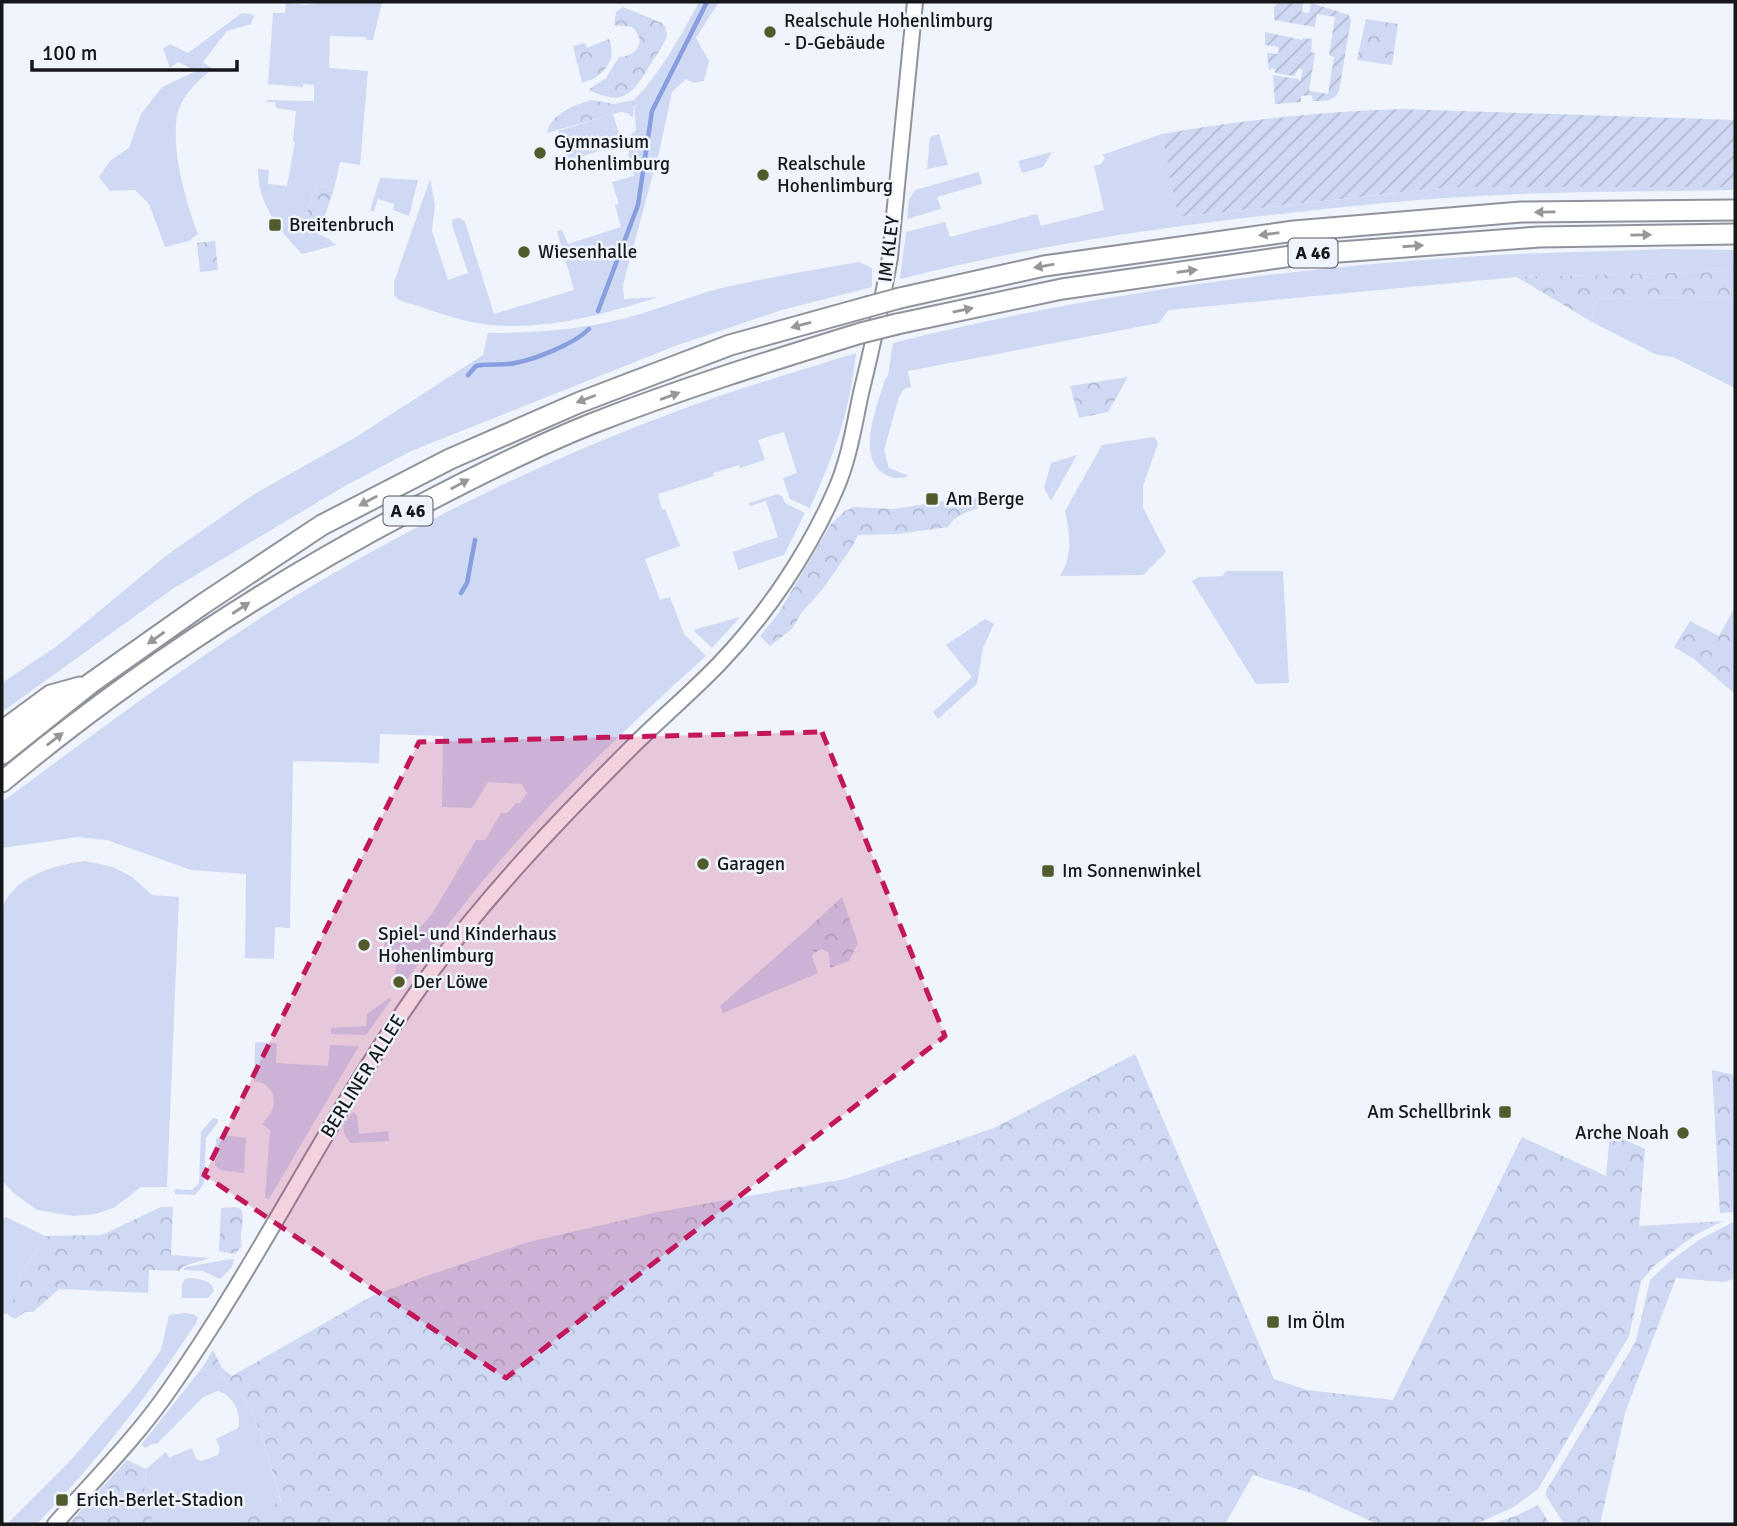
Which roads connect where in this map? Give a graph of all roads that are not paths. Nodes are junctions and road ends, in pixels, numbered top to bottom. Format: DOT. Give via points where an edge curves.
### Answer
graph roads {
  1 [pos="915,2"];
  2 [pos="1735,210"];
  3 [pos="1735,234"];
  4 [pos="835,491"];
  5 [pos="91,684"];
  6 [pos="2,731"];
  7 [pos="2,754"];
  8 [pos="2,782"];
  9 [pos="55,1524"];
  1 -- 4 [label="street, IM KLEY" via="890,257 847,460"];
  2 -- 5 [label="highway, A 46, one-way, bridge" via="1521,212 1294,231 1044,265 900,298 730,345 578,402 450,458 322,525"];
  8 -- 3 [label="highway, A 46, one-way, bridge" via="151,666 369,531 473,477 590,425 733,373 861,333 1062,289 1299,255 1539,237"];
  4 -- 9 [label="street, BERLINER ALLEE" via="796,563 751,627 521,860 467,923 373,1057 175,1382"];
  5 -- 6 [label="highway" via="51,695"];
  5 -- 7 [label="highway, A 46"];
}
